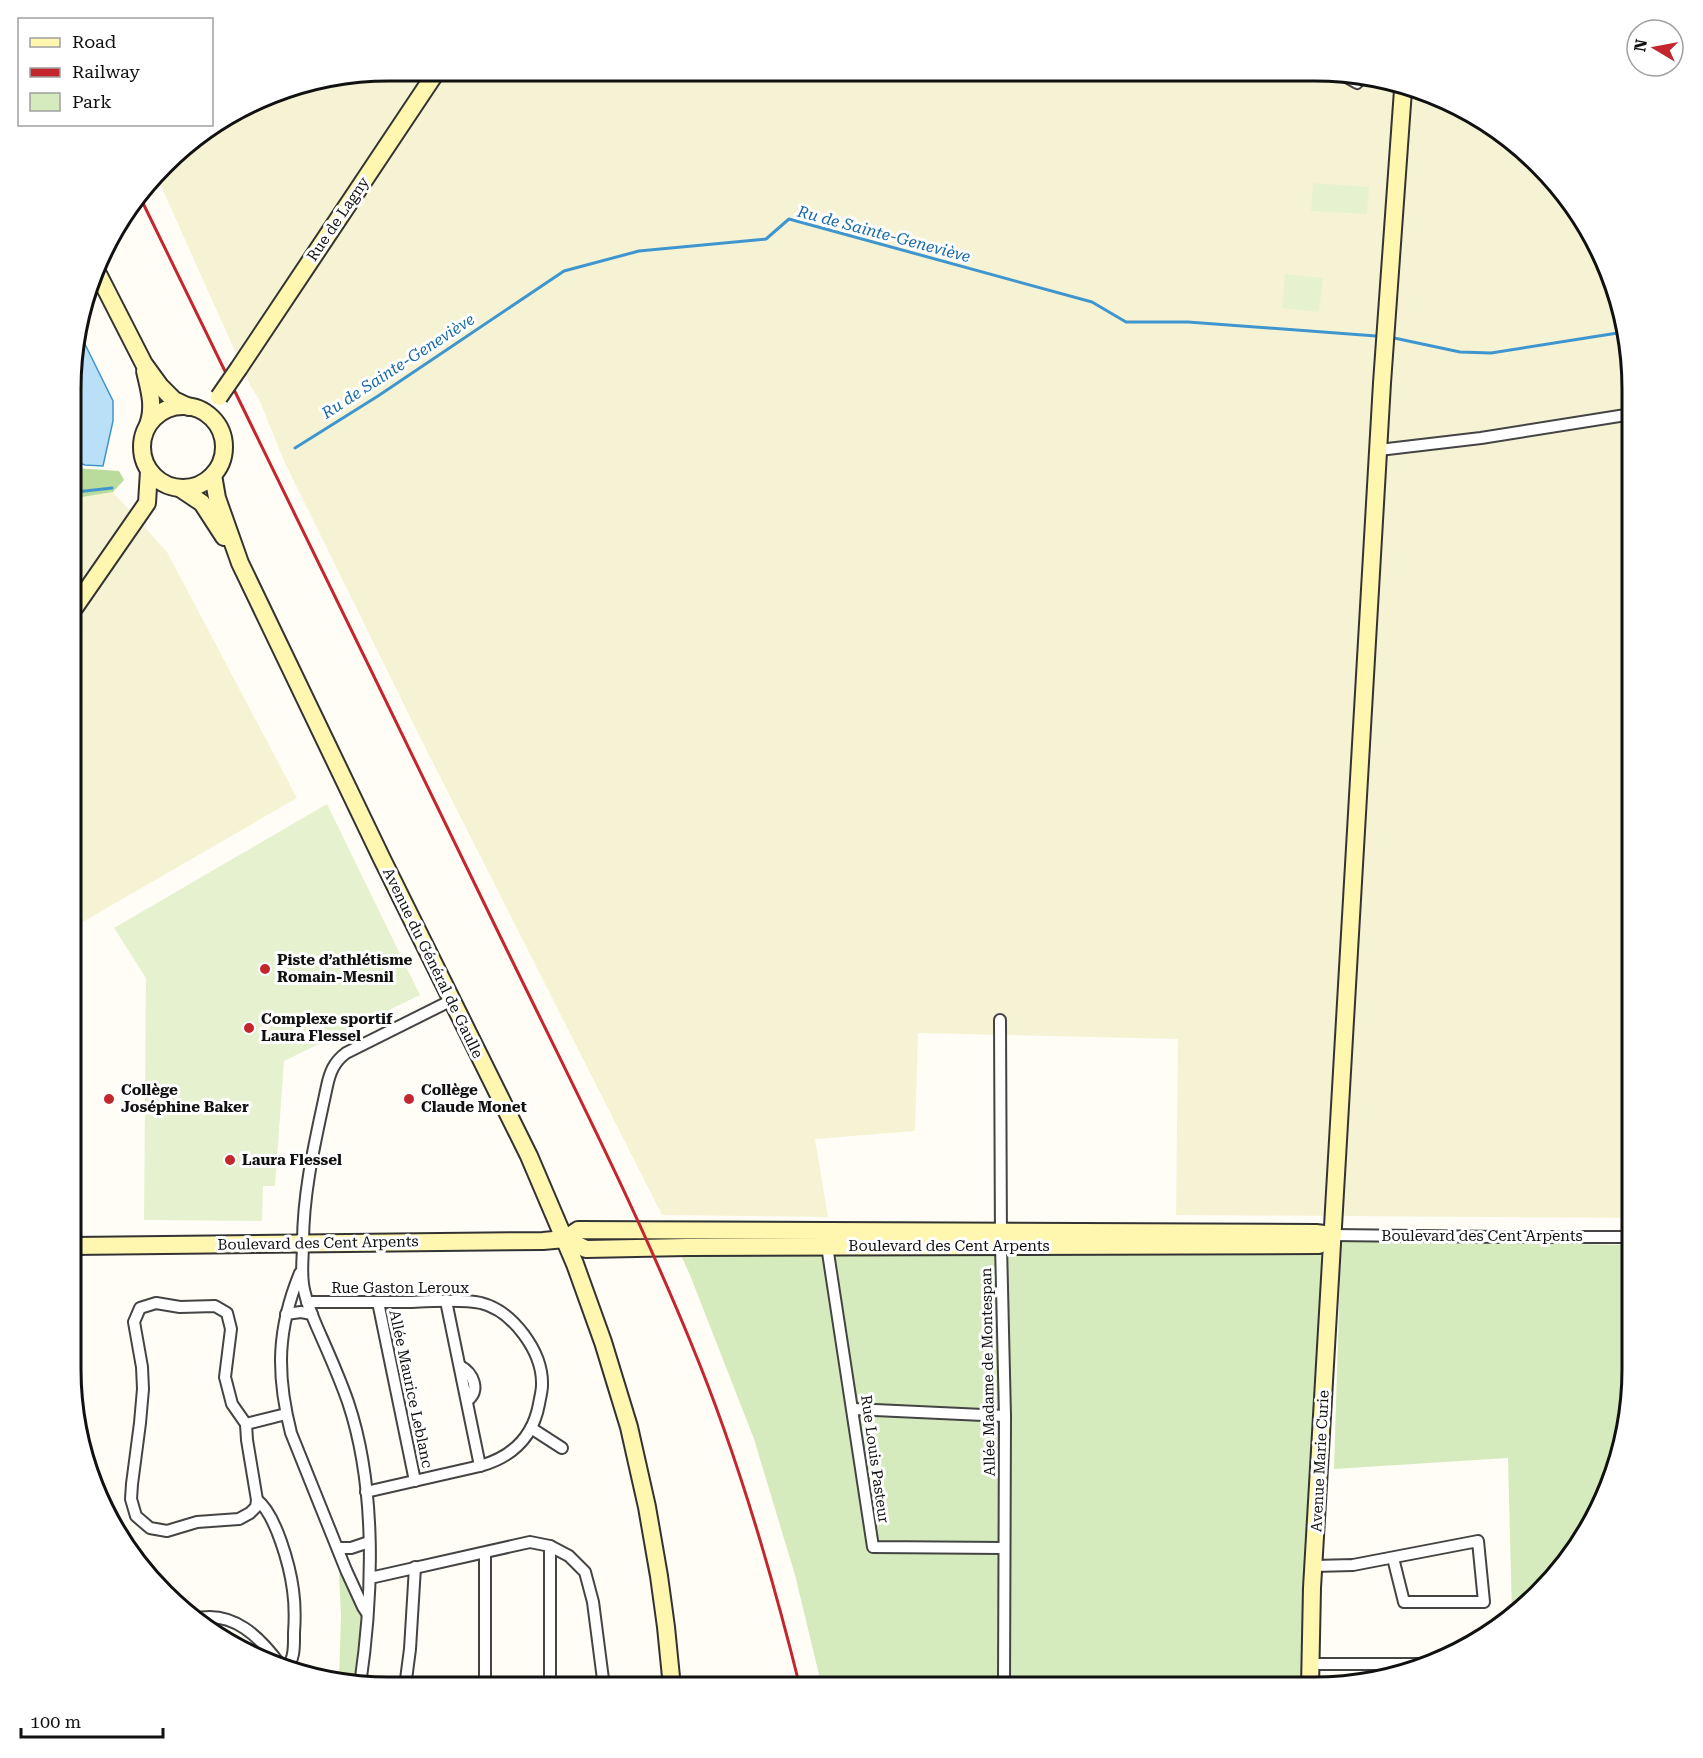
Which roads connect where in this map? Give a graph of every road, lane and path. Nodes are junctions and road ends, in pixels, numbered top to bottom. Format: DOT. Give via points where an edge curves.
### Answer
graph roads {
  1 [pos="430,81"];
  2 [pos="1403,94"];
  3 [pos="101,280"];
  4 [pos="144,364"];
  5 [pos="219,397"];
  6 [pos="192,407"];
  7 [pos="1622,416"];
  8 [pos="148,424"];
  9 [pos="216,424"];
  10 [pos="1379,450"];
  11 [pos="149,471"];
  12 [pos="213,475"];
  13 [pos="177,488"];
  14 [pos="147,503"];
  15 [pos="240,563"];
  16 [pos="81,598"];
  17 [pos="452,1000"];
  18 [pos="1000,1020"];
  19 [pos="1333,1235"];
  20 [pos="1622,1237"];
  21 [pos="1001,1238"];
  22 [pos="565,1239"];
  23 [pos="303,1243"];
  24 [pos="81,1246"];
  25 [pos="827,1246"];
  26 [pos="301,1271"];
  27 [pos="446,1301"];
  28 [pos="307,1302"];
  29 [pos="378,1302"];
  30 [pos="286,1314"];
  31 [pos="312,1314"];
  32 [pos="853,1408"];
  33 [pos="286,1414"];
  34 [pos="1005,1416"];
  35 [pos="246,1424"];
  36 [pos="531,1428"];
  37 [pos="562,1448"];
  38 [pos="480,1466"];
  39 [pos="415,1481"];
  40 [pos="366,1492"];
  41 [pos="257,1500"];
  42 [pos="369,1542"];
  43 [pos="550,1546"];
  44 [pos="338,1548"];
  45 [pos="1004,1548"];
  46 [pos="485,1552"];
  47 [pos="1393,1558"];
  48 [pos="1314,1566"];
  49 [pos="415,1568"];
  50 [pos="370,1578"];
  51 [pos="367,1613"];
  52 [pos="208,1618"];
  53 [pos="273,1655"];
  54 [pos="291,1661"];
  55 [pos="1310,1664"];
  56 [pos="1402,1664"];
  57 [pos="361,1675"];
  58 [pos="406,1677"];
  59 [pos="485,1677"];
  60 [pos="550,1677"];
  61 [pos="603,1677"];
  62 [pos="671,1677"];
  63 [pos="1004,1677"];
  64 [pos="1310,1677"];
  1 -- 5 [label="main road, Rue de Lagny, bridge"];
  2 -- 10 [label="main road, Avenue Marie Curie"];
  3 -- 4 [label="main road"];
  4 -- 6 [label="main road" via="174,400"];
  4 -- 8 [label="main road" via="151,398"];
  5 -- 6 [label="main road"];
  5 -- 9 [label="main road"];
  6 -- 8 [label="main road" via="166,410"];
  6 -- 9 [label="main road"];
  7 -- 10 [label="street"];
  8 -- 11 [label="main road" via="141,448"];
  9 -- 12 [label="main road" via="224,450"];
  10 -- 19 [label="main road, Avenue Marie Curie"];
  11 -- 13 [label="main road" via="164,484"];
  11 -- 14 [label="main road"];
  12 -- 13 [label="main road" via="199,486"];
  12 -- 15 [label="main road, Avenue du Général de Gaulle"];
  13 -- 14 [label="main road"];
  13 -- 15 [label="main road, Avenue du Général de Gaulle" via="202,503"];
  14 -- 16 [label="main road"];
  15 -- 17 [label="main road, Avenue du Général de Gaulle"];
  17 -- 22 [label="main road, Avenue du Général de Gaulle"];
  17 -- 23 [label="street" via="346,1053 334,1065 306,1194"];
  18 -- 21 [label="street, Allée Madame de Montespan"];
  19 -- 20 [label="street, Boulevard des Cent Arpents"];
  19 -- 21 [label="main road, Boulevard des Cent Arpents" via="1319,1245"];
  19 -- 48 [label="main road, Avenue Marie Curie"];
  21 -- 22 [label="main road, Boulevard des Cent Arpents" via="578,1230"];
  21 -- 25 [label="main road, Boulevard des Cent Arpents"];
  21 -- 34 [label="street, Allée Madame de Montespan"];
  22 -- 23 [label="main road, Boulevard des Cent Arpents"];
  22 -- 25 [label="main road, Boulevard des Cent Arpents" via="586,1249"];
  22 -- 62 [label="main road, Avenue du Général de Gaulle" via="629,1427 659,1576"];
  23 -- 24 [label="main road, Boulevard des Cent Arpents"];
  23 -- 26 [label="street"];
  25 -- 32 [label="street, Rue Louis Pasteur"];
  26 -- 28 [label="street"];
  26 -- 30 [label="street"];
  27 -- 29 [label="street, Rue Gaston Leroux"];
  27 -- 36 [label="street, Rue Gaston Leroux" via="481,1303 508,1316 524,1333 538,1361 543,1384"];
  27 -- 38 [label="street"];
  28 -- 29 [label="street, Rue Gaston Leroux"];
  28 -- 31 [label="street"];
  29 -- 39 [label="street, Allée Maurice Leblanc"];
  30 -- 31 [label="street"];
  30 -- 33 [label="street" via="280,1363"];
  31 -- 40 [label="street" via="348,1402"];
  32 -- 34 [label="street"];
  32 -- 45 [label="street, Rue Louis Pasteur" via="873,1546"];
  33 -- 35 [label="street"];
  33 -- 44 [label="street"];
  34 -- 45 [label="street, Allée Madame de Montespan"];
  35 -- 41 [label="street"];
  35 -- 41 [label="street" via="232,1404 225,1377 231,1329 227,1313 215,1306 156,1303 140,1308 134,1322 143,1389 131,1492 136,1516 150,1528 167,1531 197,1522 239,1519 250,1514"];
  36 -- 37 [label="street"];
  36 -- 38 [label="street, Rue Gaston Leroux" via="516,1449"];
  38 -- 39 [label="street, Rue Gaston Leroux"];
  39 -- 40 [label="street, Rue Gaston Leroux"];
  40 -- 42 [label="street"];
  41 -- 54 [label="street" via="273,1520 288,1565 293,1591"];
  42 -- 44 [label="street"];
  42 -- 50 [label="street"];
  43 -- 46 [label="street" via="530,1542"];
  43 -- 60 [label="street"];
  43 -- 61 [label="street" via="569,1556 585,1572"];
  44 -- 51 [label="street"];
  45 -- 63 [label="street, Allée Madame de Montespan"];
  46 -- 49 [label="street"];
  46 -- 59 [label="street"];
  47 -- 47 [label="street" via="1478,1541 1484,1602 1404,1602"];
  47 -- 48 [label="street"];
  48 -- 55 [label="main road, Avenue Marie Curie"];
  49 -- 50 [label="street"];
  49 -- 58 [label="street"];
  50 -- 51 [label="street"];
  51 -- 57 [label="street"];
  52 -- 53 [label="street" via="246,1629"];
  55 -- 56 [label="street"];
  55 -- 64 [label="main road, Avenue Marie Curie"];
}
